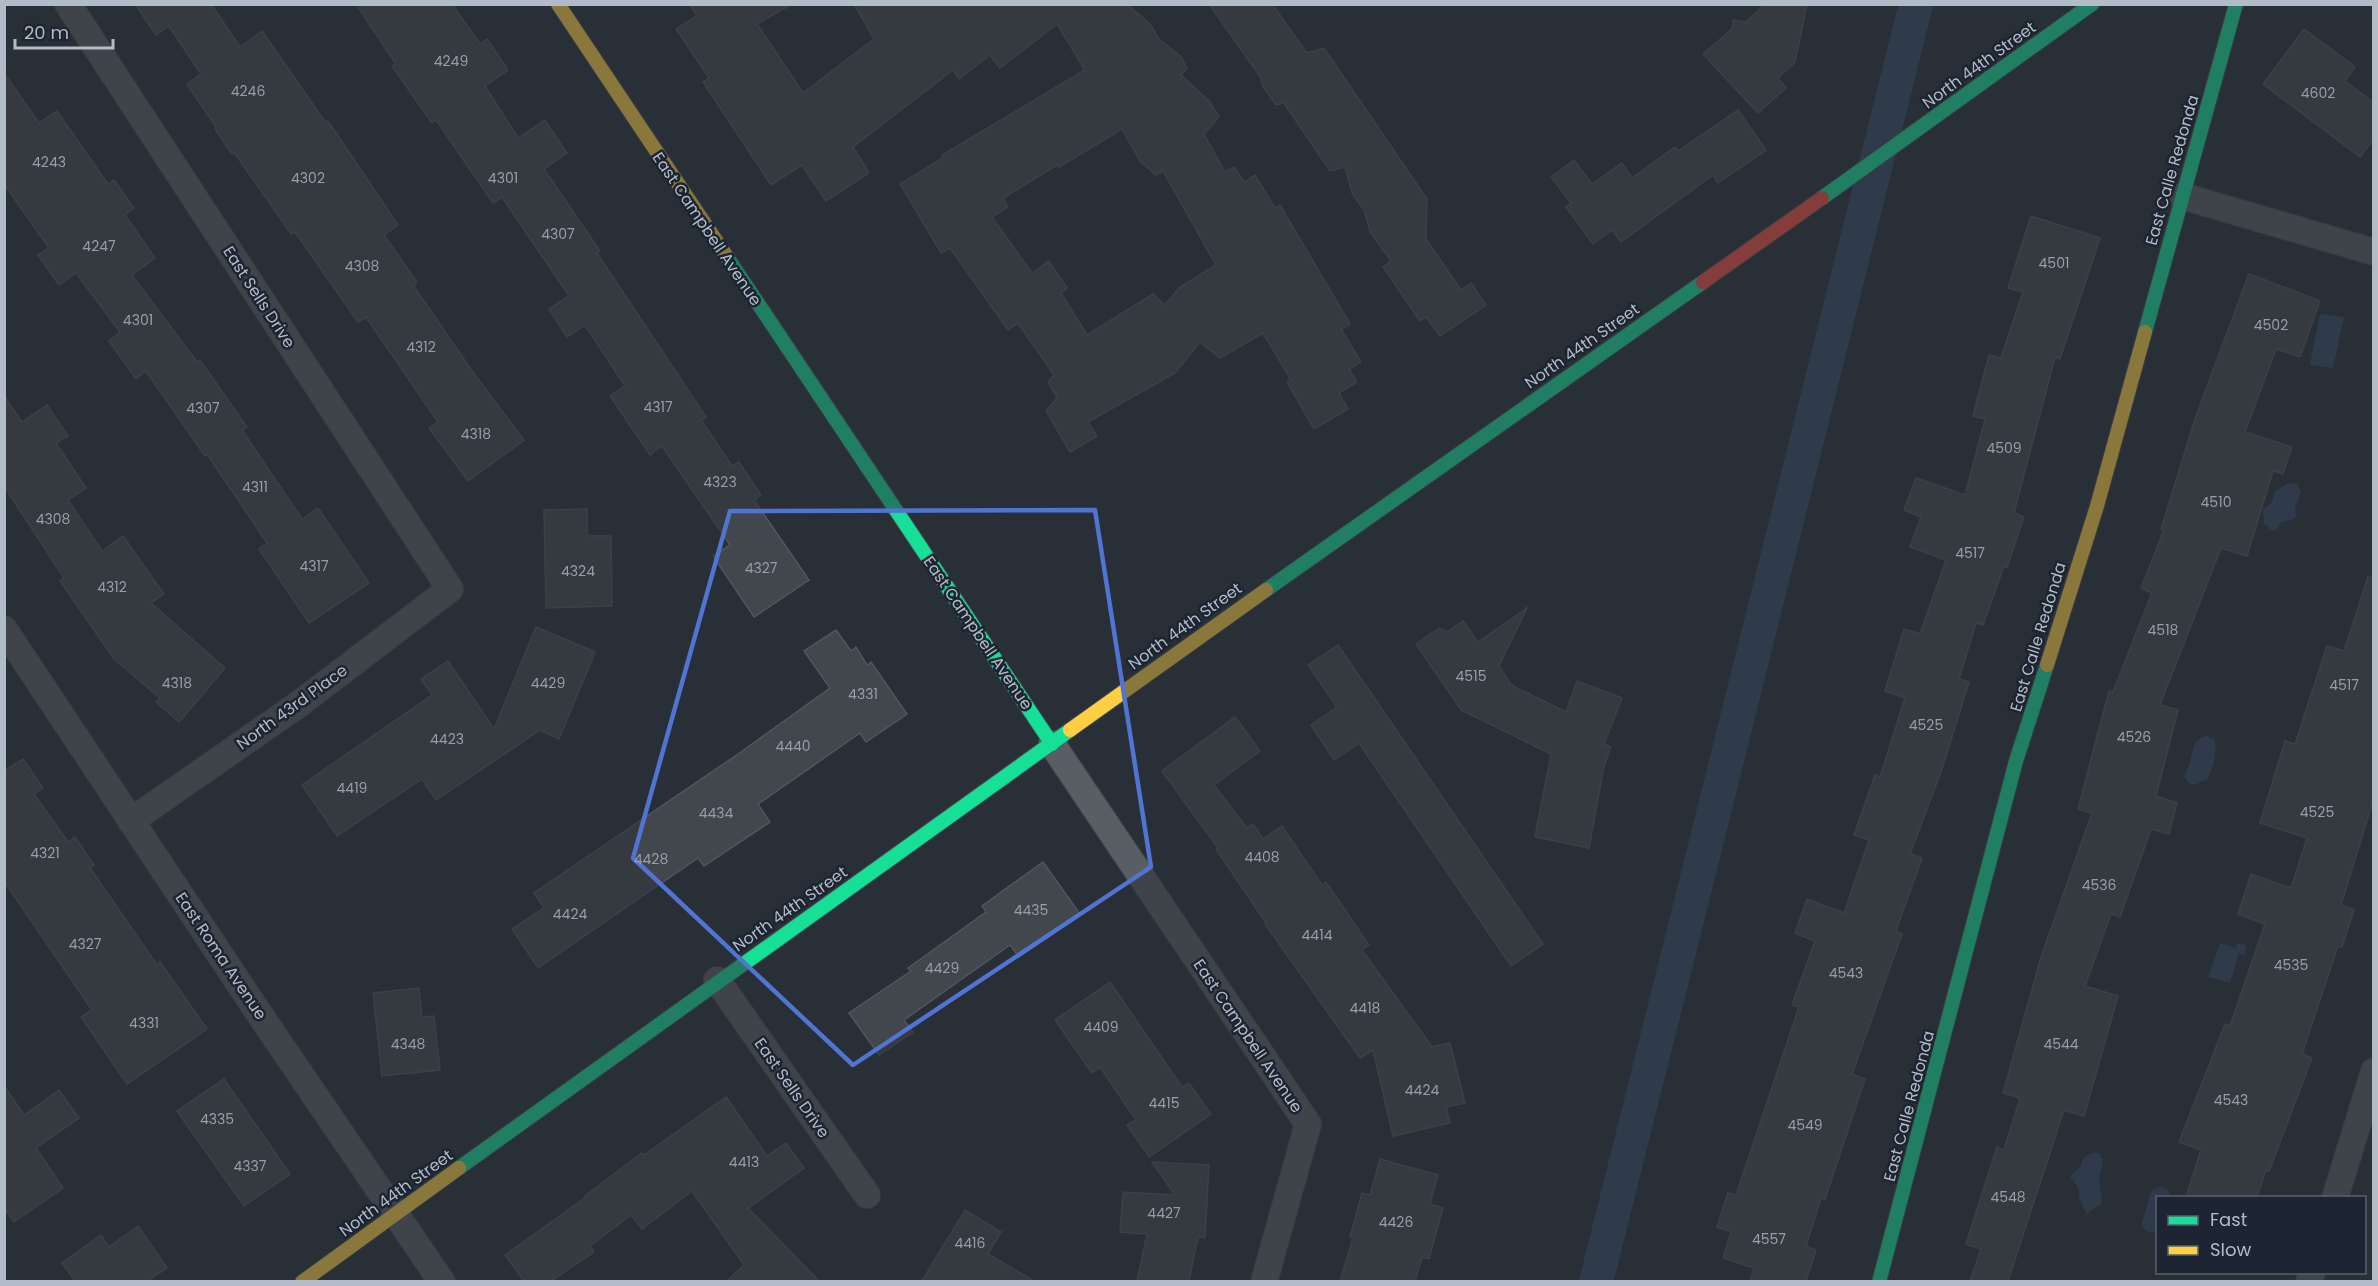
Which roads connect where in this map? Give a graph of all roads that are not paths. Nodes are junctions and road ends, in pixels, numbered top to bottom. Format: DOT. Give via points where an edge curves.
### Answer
graph roads {
  1 [pos="68,4"];
  2 [pos="558,4"];
  3 [pos="2092,4"];
  4 [pos="2236,4"];
  5 [pos="2182,196"];
  6 [pos="2373,252"];
  7 [pos="450,589"];
  8 [pos="4,628"];
  9 [pos="1052,744"];
  10 [pos="131,821"];
  11 [pos="717,980"];
  12 [pos="2373,1071"];
  13 [pos="867,1195"];
  14 [pos="2335,1196"];
  15 [pos="396,1213"];
  16 [pos="302,1281"];
  17 [pos="442,1281"];
  18 [pos="1264,1281"];
  19 [pos="1879,1281"];
  1 -- 7 [label="street, East Sells Drive"];
  2 -- 9 [label="street, East Campbell Avenue"];
  3 -- 9 [label="street, North 44th Street" via="1814,205 1232,612"];
  4 -- 5 [label="street, East Calle Redonda"];
  5 -- 6 [label="street"];
  5 -- 19 [label="street, East Calle Redonda" via="2097,506 2016,761"];
  7 -- 10 [label="street, North 43rd Place" via="299,704"];
  8 -- 10 [label="street, East Roma Avenue"];
  9 -- 11 [label="street, North 44th Street"];
  9 -- 18 [label="street, East Campbell Avenue" via="1308,1124"];
  10 -- 15 [label="street, East Roma Avenue"];
  11 -- 13 [label="street, East Sells Drive"];
  11 -- 15 [label="street, North 44th Street"];
  12 -- 14 [label="street"];
  15 -- 16 [label="street, North 44th Street"];
  15 -- 17 [label="street, East Roma Avenue"];
}
